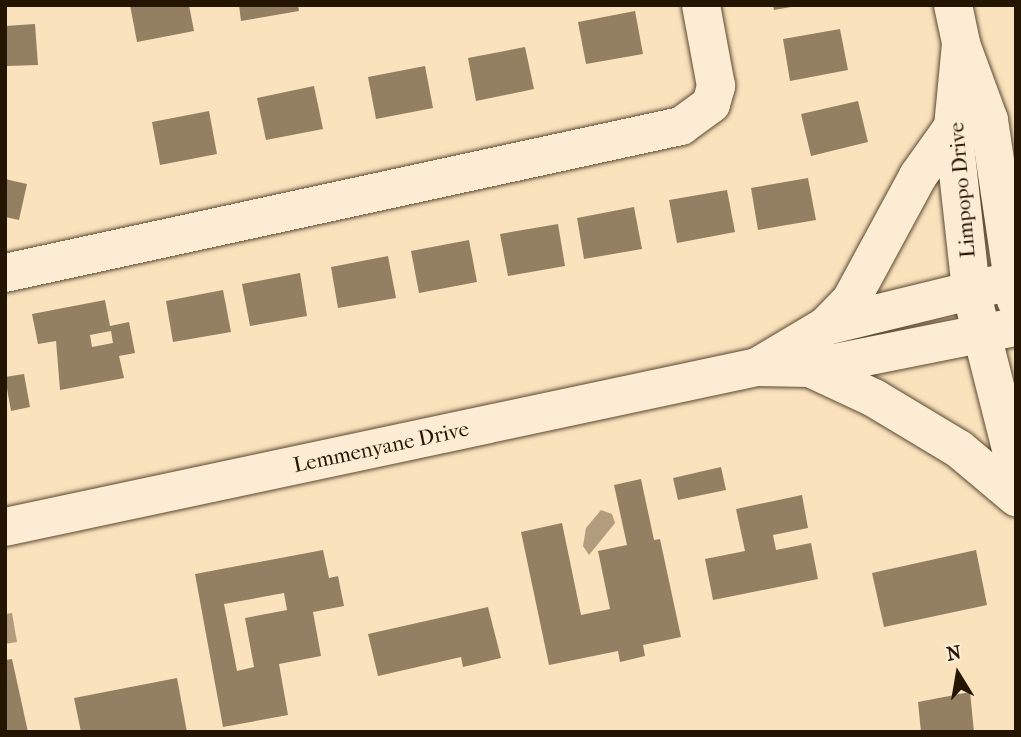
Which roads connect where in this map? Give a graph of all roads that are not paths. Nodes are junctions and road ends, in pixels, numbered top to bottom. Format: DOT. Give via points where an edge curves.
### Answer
graph roads {
  1 [pos="701,5"];
  2 [pos="953,5"];
  3 [pos="986,130"];
  4 [pos="5,273"];
  5 [pos="1015,287"];
  6 [pos="971,291"];
  7 [pos="826,327"];
  8 [pos="998,331"];
  9 [pos="757,367"];
  10 [pos="810,368"];
  11 [pos="1016,469"];
  12 [pos="1016,497"];
  13 [pos="5,527"];
  1 -- 4 [label="street" via="716,86 711,104 681,125"];
  2 -- 3 [label="street, Limpopo Drive"];
  3 -- 5 [label="street, Limpopo Drive"];
  3 -- 6 [label="street, Limpopo Drive"];
  3 -- 7 [label="street" via="918,176 851,300"];
  5 -- 6 [label="street"];
  6 -- 7 [label="street"];
  6 -- 8 [label="street, Limpopo Drive"];
  7 -- 9 [label="street"];
  8 -- 10 [label="street"];
  8 -- 11 [label="street, Limpopo Drive"];
  9 -- 10 [label="street"];
  9 -- 13 [label="street, Lemmenyane Drive"];
  10 -- 12 [label="street" via="874,398 959,449"];
}
